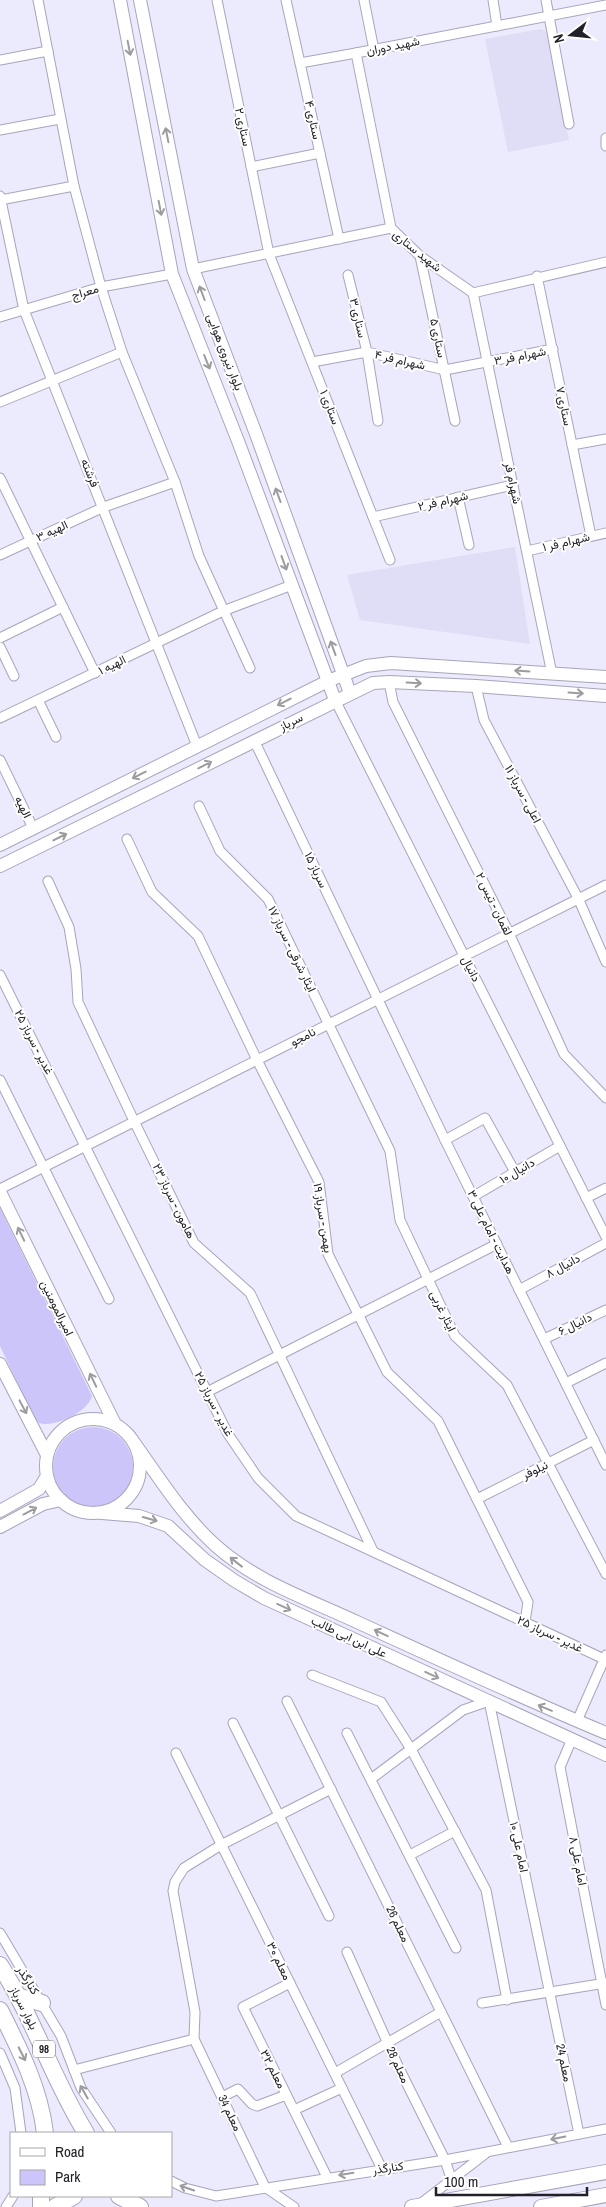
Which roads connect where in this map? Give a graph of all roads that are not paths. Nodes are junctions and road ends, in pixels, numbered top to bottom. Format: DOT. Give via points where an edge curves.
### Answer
graph roads {
  1 [pos="38,0"];
  2 [pos="120,0"];
  3 [pos="140,0"];
  4 [pos="217,0"];
  5 [pos="286,0"];
  6 [pos="364,0"];
  7 [pos="493,0"];
  8 [pos="546,0"];
  9 [pos="606,5"];
  10 [pos="548,16"];
  11 [pos="497,26"];
  12 [pos="374,50"];
  13 [pos="48,51"];
  14 [pos="356,53"];
  15 [pos="0,60"];
  16 [pos="300,63"];
  17 [pos="60,119"];
  18 [pos="569,124"];
  19 [pos="0,130"];
  20 [pos="320,154"];
  21 [pos="251,167"];
  22 [pos="74,186"];
  23 [pos="0,198"];
  24 [pos="391,228"];
  25 [pos="339,239"];
  26 [pos="269,254"];
  27 [pos="420,256"];
  28 [pos="606,262"];
  29 [pos="193,269"];
  30 [pos="172,274"];
  31 [pos="348,275"];
  32 [pos="537,276"];
  33 [pos="101,287"];
  34 [pos="473,293"];
  35 [pos="24,310"];
  36 [pos="0,317"];
  37 [pos="553,350"];
  38 [pos="122,352"];
  39 [pos="366,352"];
  40 [pos="312,362"];
  41 [pos="488,362"];
  42 [pos="444,370"];
  43 [pos="53,380"];
  44 [pos="0,402"];
  45 [pos="378,421"];
  46 [pos="455,421"];
  47 [pos="256,434"];
  48 [pos="606,439"];
  49 [pos="238,441"];
  50 [pos="572,445"];
  51 [pos="0,478"];
  52 [pos="175,482"];
  53 [pos="513,485"];
  54 [pos="458,497"];
  55 [pos="104,507"];
  56 [pos="373,517"];
  57 [pos="606,533"];
  58 [pos="591,536"];
  59 [pos="31,540"];
  60 [pos="469,544"];
  61 [pos="527,551"];
  62 [pos="0,555"];
  63 [pos="390,560"];
  64 [pos="292,585"];
  65 [pos="63,607"];
  66 [pos="223,611"];
  67 [pos="0,638"];
  68 [pos="157,643"];
  69 [pos="0,646"];
  70 [pos="250,668"];
  71 [pos="95,673"];
  72 [pos="342,674"];
  73 [pos="552,674"];
  74 [pos="14,676"];
  75 [pos="606,676"];
  76 [pos="328,681"];
  77 [pos="389,682"];
  78 [pos="476,686"];
  79 [pos="550,692"];
  80 [pos="350,693"];
  81 [pos="606,696"];
  82 [pos="38,700"];
  83 [pos="335,700"];
  84 [pos="0,718"];
  85 [pos="56,737"];
  86 [pos="254,740"];
  87 [pos="197,746"];
  88 [pos="0,760"];
  89 [pos="200,806"];
  90 [pos="33,828"];
  91 [pos="127,839"];
  92 [pos="0,844"];
  93 [pos="42,846"];
  94 [pos="0,866"];
  95 [pos="48,881"];
  96 [pos="606,884"];
  97 [pos="578,898"];
  98 [pos="509,933"];
  99 [pos="464,956"];
  100 [pos="606,962"];
  101 [pos="0,975"];
  102 [pos="377,1000"];
  103 [pos="328,1024"];
  104 [pos="257,1060"];
  105 [pos="0,1080"];
  106 [pos="606,1098"];
  107 [pos="134,1121"];
  108 [pos="445,1140"];
  109 [pos="86,1146"];
  110 [pos="560,1146"];
  111 [pos="44,1167"];
  112 [pos="515,1172"];
  113 [pos="606,1188"];
  114 [pos="0,1190"];
  115 [pos="474,1196"];
  116 [pos="586,1198"];
  117 [pos="606,1237"];
  118 [pos="606,1243"];
  119 [pos="497,1244"];
  120 [pos="428,1280"];
  121 [pos="519,1290"];
  122 [pos="109,1299"];
  123 [pos="606,1310"];
  124 [pos="358,1315"];
  125 [pos="544,1339"];
  126 [pos="279,1355"];
  127 [pos="606,1363"];
  128 [pos="0,1364"];
  129 [pos="566,1383"];
  130 [pos="207,1392"];
  131 [pos="115,1424"];
  132 [pos="594,1440"];
  133 [pos="135,1444"];
  134 [pos="47,1454"];
  135 [pos="550,1463"];
  136 [pos="606,1465"];
  137 [pos="47,1476"];
  138 [pos="476,1499"];
  139 [pos="61,1500"];
  140 [pos="0,1511"];
  141 [pos="102,1512"];
  142 [pos="0,1527"];
  143 [pos="373,1551"];
  144 [pos="606,1574"];
  145 [pos="525,1622"];
  146 [pos="605,1657"];
  147 [pos="312,1675"];
  148 [pos="494,1686"];
  149 [pos="288,1701"];
  150 [pos="489,1701"];
  151 [pos="577,1721"];
  152 [pos="233,1723"];
  153 [pos="347,1733"];
  154 [pos="606,1733"];
  155 [pos="572,1739"];
  156 [pos="411,1749"];
  157 [pos="176,1753"];
  158 [pos="606,1755"];
  159 [pos="371,1779"];
  160 [pos="331,1788"];
  161 [pos="279,1815"];
  162 [pos="455,1831"];
  163 [pos="221,1845"];
  164 [pos="410,1856"];
  165 [pos="329,1916"];
  166 [pos="0,1933"];
  167 [pos="456,1948"];
  168 [pos="347,1952"];
  169 [pos="0,1965"];
  170 [pos="290,1983"];
  171 [pos="604,1984"];
  172 [pos="549,1993"];
  173 [pos="20,1997"];
  174 [pos="507,2000"];
  175 [pos="42,2003"];
  176 [pos="482,2003"];
  177 [pos="606,2005"];
  178 [pos="0,2010"];
  179 [pos="441,2012"];
  180 [pos="194,2039"];
  181 [pos="387,2042"];
  182 [pos="0,2053"];
  183 [pos="74,2070"];
  184 [pos="335,2073"];
  185 [pos="342,2088"];
  186 [pos="286,2095"];
  187 [pos="222,2097"];
  188 [pos="294,2110"];
  189 [pos="606,2129"];
  190 [pos="21,2132"];
  191 [pos="45,2132"];
  192 [pos="85,2132"];
  193 [pos="110,2132"];
  194 [pos="579,2134"];
  195 [pos="508,2147"];
  196 [pos="489,2151"];
  197 [pos="445,2160"];
  198 [pos="382,2169"];
  199 [pos="606,2172"];
  200 [pos="328,2177"];
  201 [pos="451,2178"];
  202 [pos="172,2182"];
  203 [pos="265,2187"];
  204 [pos="606,2195"];
  205 [pos="72,2197"];
  206 [pos="54,2207"];
  207 [pos="294,2207"];
  208 [pos="415,2207"];
  209 [pos="541,2207"];
  1 -- 13 [label="street"];
  2 -- 30 [label="street, بلوار نیروی هوایی, one-way"];
  29 -- 3 [label="street, بلوار نیروی هوایی, one-way"];
  4 -- 21 [label="street, ستاری ۲"];
  5 -- 16 [label="street, ستاری ۴"];
  6 -- 12 [label="street"];
  7 -- 11 [label="street"];
  8 -- 10 [label="street"];
  9 -- 10 [label="street, شهید دوران"];
  10 -- 11 [label="street, شهید دوران"];
  10 -- 18 [label="street"];
  11 -- 12 [label="street, شهید دوران"];
  12 -- 14 [label="street, شهید دوران"];
  13 -- 15 [label="street"];
  13 -- 17 [label="street"];
  14 -- 16 [label="street"];
  14 -- 24 [label="street, شهید دوران"];
  16 -- 20 [label="street, ستاری ۴"];
  17 -- 19 [label="street"];
  17 -- 22 [label="street"];
  20 -- 21 [label="street"];
  20 -- 25 [label="street, ستاری ۴"];
  21 -- 26 [label="street, ستاری ۲"];
  22 -- 23 [label="street"];
  22 -- 33 [label="street"];
  23 -- 35 [label="street, فرشته"];
  24 -- 25 [label="street, شهید ستاری"];
  24 -- 27 [label="street, شهید ستاری"];
  25 -- 26 [label="street, شهید ستاری"];
  26 -- 29 [label="street, شهید ستاری"];
  26 -- 40 [label="street, ستاری ۱"];
  27 -- 34 [label="street, شهید ستاری"];
  27 -- 42 [label="street, ستاری ۵"];
  28 -- 32 [label="street"];
  29 -- 30 [label="street"];
  47 -- 29 [label="street, بلوار نیروی هوایی, one-way"];
  30 -- 33 [label="street, معراج"];
  30 -- 49 [label="street, بلوار نیروی هوایی, one-way"];
  31 -- 39 [label="street, ستاری ۳"];
  32 -- 34 [label="street"];
  32 -- 37 [label="street, ستاری ۷"];
  33 -- 35 [label="street, معراج"];
  33 -- 38 [label="street"];
  34 -- 41 [label="street, شهرام فر"];
  35 -- 36 [label="street, معراج"];
  35 -- 43 [label="street, فرشته"];
  37 -- 41 [label="street, شهرام فر ۳"];
  37 -- 50 [label="street, ستاری ۷"];
  38 -- 43 [label="street"];
  38 -- 52 [label="street"];
  39 -- 40 [label="street, شهرام فر ۴"];
  39 -- 42 [label="street, شهرام فر ۴"];
  39 -- 45 [label="street, ستاری ۳"];
  40 -- 56 [label="street, ستاری ۱"];
  41 -- 42 [label="street, شهرام فر ۴"];
  41 -- 53 [label="street, شهرام فر"];
  42 -- 46 [label="street, ستاری ۵"];
  43 -- 44 [label="street"];
  43 -- 55 [label="street, فرشته"];
  47 -- 49 [label="street"];
  72 -- 47 [label="street, بلوار نیروی هوایی, one-way"];
  48 -- 50 [label="street"];
  49 -- 64 [label="street, بلوار نیروی هوایی, one-way"];
  50 -- 58 [label="street, ستاری ۷"];
  51 -- 59 [label="street"];
  52 -- 55 [label="street, الهیه ۳"];
  52 -- 66 [label="street" via="199,556"];
  53 -- 54 [label="street, شهرام فر ۲"];
  53 -- 61 [label="street, شهرام فر"];
  54 -- 56 [label="street, شهرام فر ۲"];
  54 -- 60 [label="street"];
  55 -- 59 [label="street, الهیه ۳"];
  55 -- 68 [label="street, فرشته"];
  56 -- 63 [label="street, ستاری ۱"];
  57 -- 58 [label="street, شهرام فر ۱"];
  58 -- 61 [label="street, شهرام فر ۱"];
  59 -- 62 [label="street, الهیه ۳"];
  59 -- 65 [label="street"];
  61 -- 73 [label="street, شهرام فر"];
  64 -- 66 [label="street, الهیه ۱"];
  64 -- 76 [label="street, بلوار نیروی هوایی"];
  65 -- 67 [label="street"];
  65 -- 71 [label="street"];
  66 -- 68 [label="street, الهیه ۱"];
  66 -- 70 [label="street"];
  68 -- 71 [label="street, الهیه ۱"];
  68 -- 87 [label="street, فرشته"];
  69 -- 74 [label="street"];
  71 -- 82 [label="street, الهیه ۱"];
  73 -- 72 [label="street, one-way" via="391,663 366,666"];
  72 -- 76 [label="street, سرباز"];
  72 -- 80 [label="street, بلوار نیروی هوایی"];
  73 -- 75 [label="street"];
  73 -- 79 [label="street"];
  76 -- 83 [label="street, بلوار نیروی هوایی"];
  76 -- 87 [label="street, سرباز, one-way"];
  77 -- 78 [label="street, سرباز, one-way"];
  77 -- 80 [label="street, سرباز" via="373,683"];
  77 -- 98 [label="street, لقمان - تیس ۲" via="393,702"];
  78 -- 79 [label="street, سرباز"];
  78 -- 97 [label="street, اعلی - سرباز ۱۱" via="484,720"];
  79 -- 81 [label="street, سرباز, one-way"];
  80 -- 83 [label="street, سرباز"];
  82 -- 84 [label="street, الهیه ۱"];
  82 -- 85 [label="street"];
  83 -- 86 [label="street, سرباز"];
  83 -- 99 [label="street, دانیال"];
  93 -- 86 [label="street, سرباز, one-way"];
  86 -- 102 [label="street, سرباز ۱۵"];
  87 -- 90 [label="street, سرباز, one-way"];
  88 -- 90 [label="street, الهیه"];
  89 -- 103 [label="street, ایثار شرقی - سرباز ۱۷" via="220,851 268,900"];
  90 -- 92 [label="street, سرباز"];
  90 -- 93 [label="street"];
  91 -- 104 [label="street, بهمن - سرباز ۱۹" via="152,892 198,936"];
  93 -- 94 [label="street, سرباز"];
  95 -- 107 [label="street, هامون - سرباز ۲۳" via="69,927 78,1002"];
  96 -- 97 [label="street, نامجو"];
  97 -- 98 [label="street, نامجو"];
  97 -- 100 [label="street, اعلی - سرباز ۱۱"];
  98 -- 99 [label="street, نامجو"];
  98 -- 106 [label="street, لقمان - تیس ۲" via="564,1054"];
  99 -- 102 [label="street, نامجو"];
  99 -- 110 [label="street, دانیال"];
  101 -- 109 [label="street, غدیر - سرباز ۲۵"];
  102 -- 103 [label="street, نامجو"];
  102 -- 108 [label="street, هدایت - امام علی ۳"];
  103 -- 104 [label="street, نامجو"];
  103 -- 120 [label="street, ایثار غربی" via="390,1151 400,1220"];
  104 -- 107 [label="street, نامجو"];
  104 -- 124 [label="street, بهمن - سرباز ۱۹" via="319,1182 328,1254"];
  105 -- 111 [label="street"];
  107 -- 109 [label="street, نامجو"];
  107 -- 126 [label="street, هامون - سرباز ۲۳" via="194,1243 250,1293"];
  108 -- 112 [label="street" via="485,1118"];
  108 -- 115 [label="street, هدایت - امام علی ۳"];
  109 -- 111 [label="street, نامجو"];
  109 -- 130 [label="street, غدیر - سرباز ۲۵"];
  110 -- 112 [label="street, دانیال ۱۰"];
  110 -- 116 [label="street, دانیال"];
  111 -- 114 [label="street, نامجو"];
  111 -- 122 [label="street"];
  112 -- 115 [label="street, دانیال ۱۰"];
  113 -- 116 [label="street"];
  131 -- 114 [label="street, امیرالمومنین, one-way"];
  115 -- 119 [label="street, هدایت - امام علی ۳"];
  116 -- 117 [label="street, دانیال"];
  118 -- 121 [label="street, دانیال ۸"];
  119 -- 120 [label="street"];
  119 -- 121 [label="street, هدایت - امام علی ۳"];
  120 -- 124 [label="street"];
  120 -- 135 [label="street, ایثار غربی" via="455,1336 507,1385"];
  121 -- 125 [label="street, هدایت - امام علی ۳"];
  123 -- 125 [label="street, دانیال ۶"];
  124 -- 126 [label="street"];
  124 -- 138 [label="street, بهمن - سرباز ۱۹" via="387,1372 438,1421"];
  125 -- 129 [label="street, هدایت - امام علی ۳"];
  126 -- 130 [label="street"];
  126 -- 143 [label="street, هامون - سرباز ۲۳"];
  127 -- 129 [label="street"];
  128 -- 134 [label="street, one-way"];
  129 -- 132 [label="street, هدایت - امام علی ۳"];
  130 -- 143 [label="street, غدیر - سرباز ۲۵" via="228,1434 258,1478 296,1516"];
  131 -- 133 [label="street"];
  131 -- 134 [label="street" via="94,1418 72,1423 53,1440"];
  132 -- 135 [label="street, نیلوفر"];
  132 -- 136 [label="street, هدایت - امام علی ۳"];
  133 -- 141 [label="street" via="140,1458 136,1487 116,1508"];
  148 -- 133 [label="street, علی ابن ابی طالب, one-way" via="276,1587 242,1566 214,1544 178,1504"];
  134 -- 137 [label="street"];
  135 -- 138 [label="street, نیلوفر"];
  135 -- 144 [label="street, ایثار غربی"];
  137 -- 139 [label="street"];
  137 -- 140 [label="street" via="39,1489"];
  138 -- 145 [label="street, بهمن - سرباز ۱۹" via="528,1602"];
  139 -- 141 [label="street" via="80,1511"];
  142 -- 139 [label="street, one-way" via="43,1504"];
  141 -- 150 [label="street, علی ابن ابی طالب, one-way" via="139,1516 168,1526 205,1560 264,1598"];
  143 -- 145 [label="street, غدیر - سرباز ۲۵"];
  145 -- 146 [label="street, غدیر - سرباز ۲۵"];
  146 -- 151 [label="street"];
  147 -- 156 [label="street" via="381,1702"];
  148 -- 150 [label="street"];
  151 -- 148 [label="street, علی ابن ابی طالب, one-way"];
  149 -- 160 [label="street, معلم 26"];
  150 -- 155 [label="street, علی ابن ابی طالب"];
  150 -- 156 [label="street" via="463,1710"];
  150 -- 172 [label="street, امام علی ۱۰"];
  151 -- 154 [label="street, علی ابن ابی طالب"];
  152 -- 161 [label="street"];
  153 -- 159 [label="street"];
  155 -- 158 [label="street, علی ابن ابی طالب"];
  155 -- 171 [label="street, امام علی ۸" via="560,1767"];
  156 -- 159 [label="street"];
  156 -- 162 [label="street"];
  157 -- 163 [label="street, معلم ۳۰"];
  159 -- 164 [label="street"];
  160 -- 161 [label="street"];
  160 -- 179 [label="street, معلم 26"];
  161 -- 163 [label="street"];
  161 -- 165 [label="street"];
  162 -- 164 [label="street"];
  162 -- 174 [label="street" via="486,1890"];
  163 -- 170 [label="street, معلم ۳۰"];
  163 -- 180 [label="street" via="184,1868 173,1891 195,2012"];
  164 -- 167 [label="street"];
  166 -- 175 [label="street, کنارگذر"];
  168 -- 181 [label="street, معلم 28"];
  169 -- 173 [label="highway, بلوار سرباز / 98"];
  170 -- 184 [label="street, معلم ۳۰"];
  170 -- 186 [label="street, معلم ۳۲" via="242,2007"];
  171 -- 172 [label="street"];
  171 -- 177 [label="street, امام علی ۸"];
  172 -- 174 [label="street"];
  172 -- 194 [label="street, معلم 24"];
  173 -- 175 [label="highway"];
  173 -- 192 [label="highway, بلوار سرباز / 98" via="65,2096"];
  174 -- 176 [label="street"];
  175 -- 183 [label="street, کنارگذر" via="61,2036"];
  178 -- 191 [label="highway, بلوار سرباز / 98, one-way" via="26,2062 40,2104"];
  179 -- 181 [label="street"];
  179 -- 195 [label="street, معلم 26"];
  180 -- 183 [label="street"];
  180 -- 187 [label="street, معلم 34"];
  181 -- 184 [label="street"];
  181 -- 197 [label="street, معلم 28"];
  182 -- 190 [label="street" via="16,2088"];
  193 -- 183 [label="street, کنارگذر, one-way" via="81,2088"];
  184 -- 185 [label="street, معلم ۳۰"];
  185 -- 188 [label="street"];
  185 -- 198 [label="street, معلم ۳۰"];
  186 -- 187 [label="street" via="257,2106 238,2089"];
  186 -- 188 [label="street, معلم ۳۲"];
  187 -- 203 [label="street, معلم 34"];
  188 -- 200 [label="street, معلم ۳۲"];
  189 -- 194 [label="street, کنارگذر"];
  194 -- 195 [label="street, کنارگذر, one-way"];
  195 -- 196 [label="street, کنارگذر"];
  196 -- 197 [label="street, کنارگذر"];
  196 -- 201 [label="street"];
  197 -- 198 [label="street, کنارگذر"];
  197 -- 201 [label="street, معلم 28"];
  198 -- 200 [label="street, کنارگذر, one-way"];
  199 -- 208 [label="main road"];
  200 -- 203 [label="street, کنارگذر"];
  201 -- 208 [label="street"];
  203 -- 202 [label="street, کنارگذر, one-way" via="216,2196"];
  203 -- 207 [label="street"];
  204 -- 209 [label="main road"];
  205 -- 206 [label="highway"];
}
